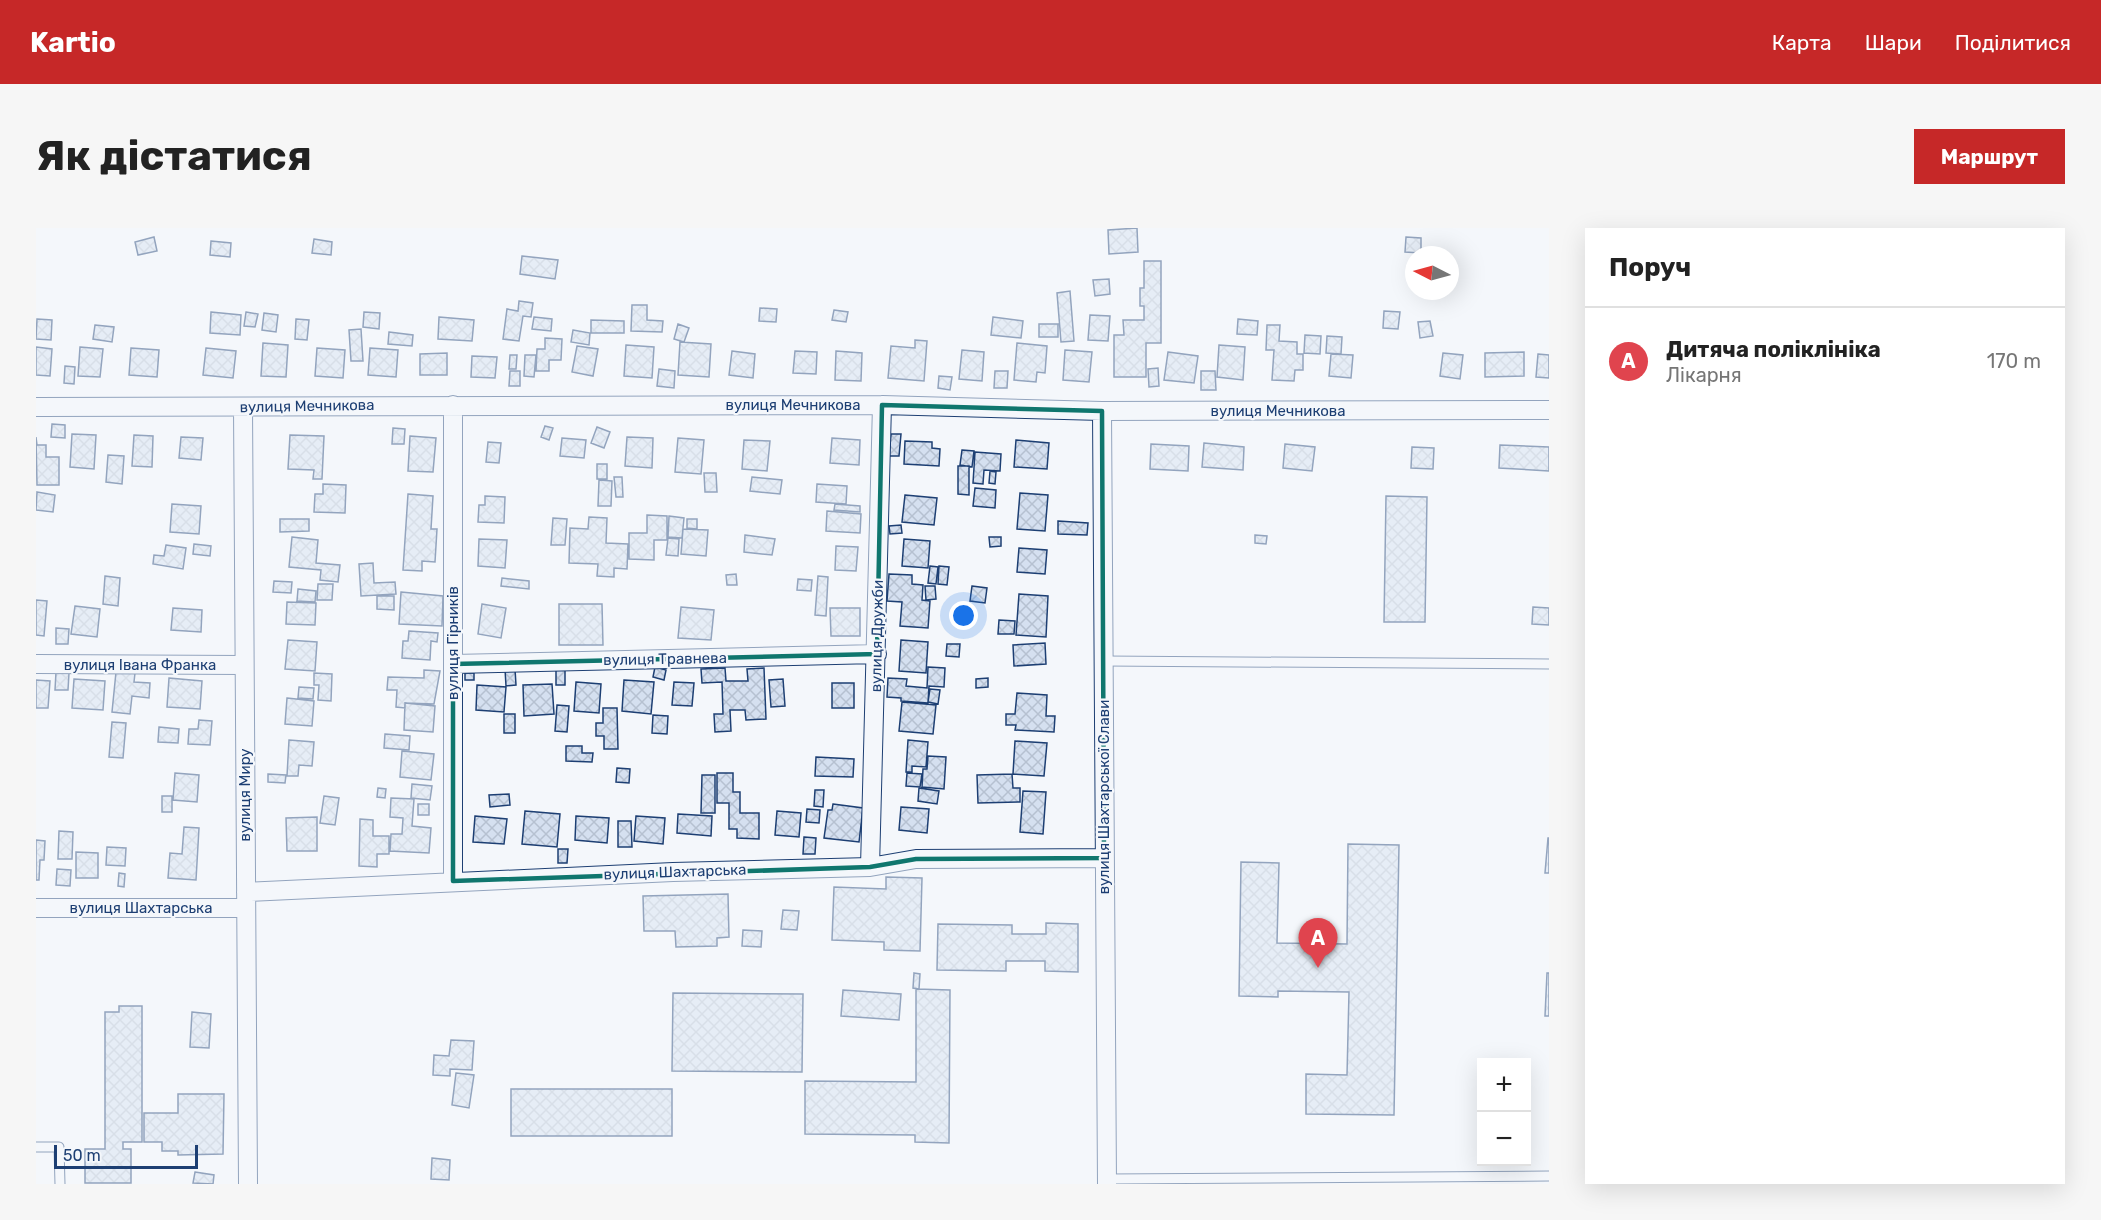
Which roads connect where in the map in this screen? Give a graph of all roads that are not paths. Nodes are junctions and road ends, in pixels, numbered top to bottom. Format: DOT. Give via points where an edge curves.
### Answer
graph roads {
  1 [pos="453,405"];
  2 [pos="882,405"];
  3 [pos="36,407"];
  4 [pos="243,407"];
  5 [pos="1549,410"];
  6 [pos="1102,411"];
  7 [pos="877,654"];
  8 [pos="1105,661"];
  9 [pos="36,664"];
  10 [pos="453,664"];
  11 [pos="1549,664"];
  12 [pos="244,665"];
  13 [pos="1104,858"];
  14 [pos="870,867"];
  15 [pos="453,881"];
  16 [pos="246,900"];
  17 [pos="36,908"];
  18 [pos="36,1147"];
  19 [pos="1549,1176"];
  20 [pos="1107,1182"];
  21 [pos="60,1184"];
  22 [pos="248,1184"];
  1 -- 2 [label="street, вулиця Мечникова"];
  1 -- 4 [label="street, вулиця Мечникова"];
  1 -- 10 [label="street, вулиця Гірників"];
  2 -- 6 [label="street, вулиця Мечникова"];
  2 -- 7 [label="street, вулиця Дружби"];
  3 -- 4 [label="street, вулиця Мечникова"];
  4 -- 12 [label="street, вулиця Миру"];
  5 -- 6 [label="street, вулиця Мечникова"];
  6 -- 8 [label="street, вулиця Шахтарської Слави"];
  7 -- 10 [label="street, вулиця Травнева"];
  7 -- 14 [label="street, вулиця Дружби"];
  8 -- 11 [label="lane"];
  8 -- 13 [label="street, вулиця Шахтарської Слави"];
  9 -- 12 [label="street, вулиця Івана Франка"];
  10 -- 15 [label="street, вулиця Гірників"];
  12 -- 16 [label="street, вулиця Миру"];
  13 -- 14 [label="street, вулиця Шахтарська" via="916,859"];
  13 -- 20 [label="street, вулиця Шахтарської Слави"];
  14 -- 15 [label="street, вулиця Шахтарська"];
  15 -- 16 [label="street, вулиця Шахтарська"];
  16 -- 17 [label="street, вулиця Шахтарська"];
  16 -- 22 [label="street, вулиця Миру"];
  18 -- 21 [label="lane" via="59,1147"];
  19 -- 20 [label="lane"];
}
